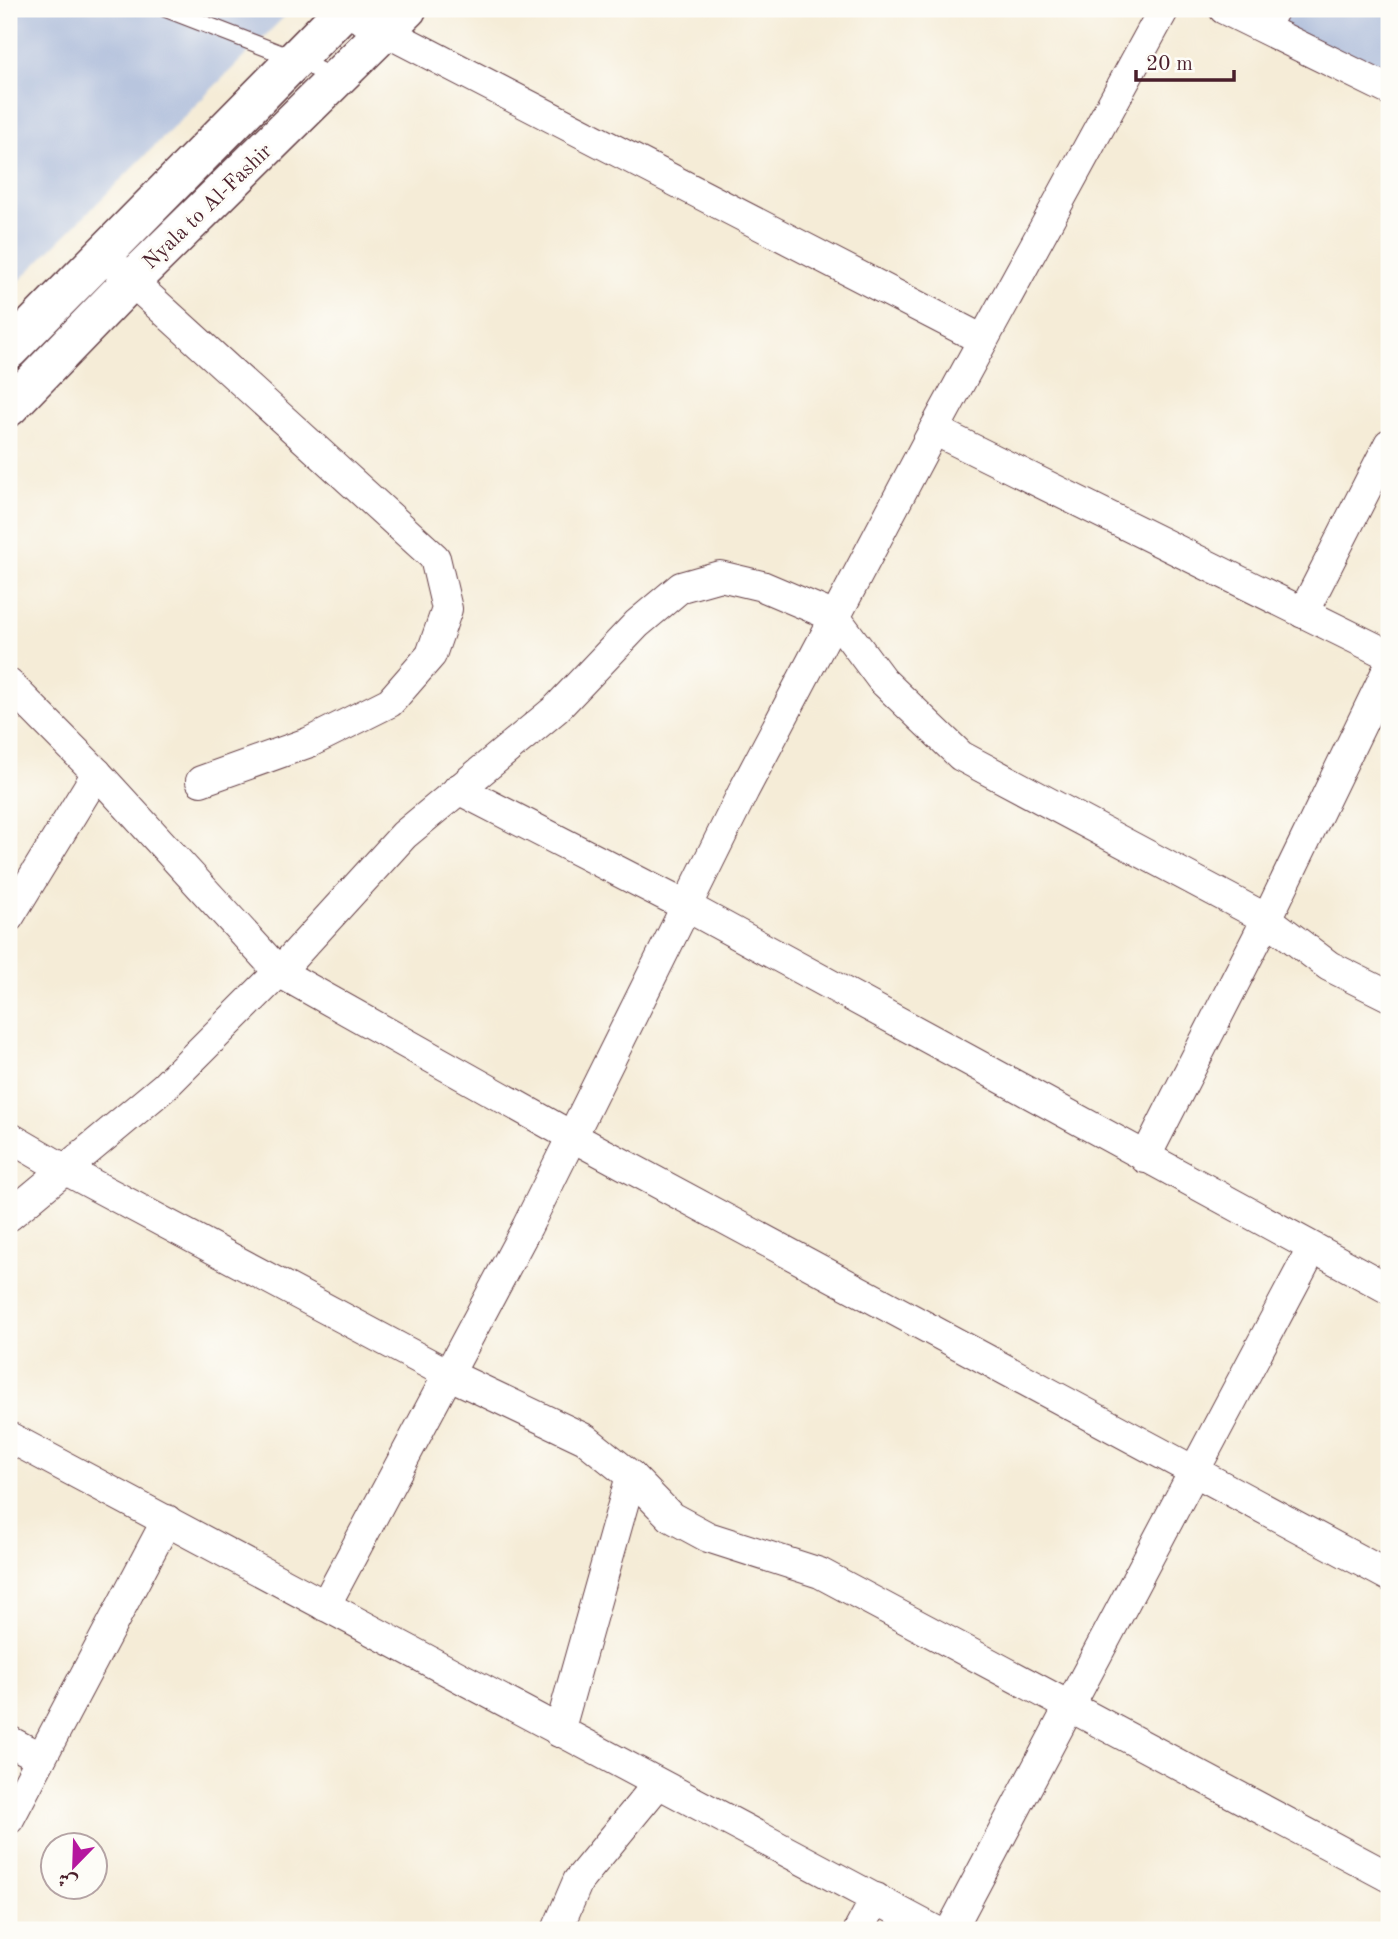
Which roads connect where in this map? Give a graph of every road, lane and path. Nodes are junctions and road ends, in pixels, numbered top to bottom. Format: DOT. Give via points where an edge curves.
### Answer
graph roads {
  1 [pos="166,9"];
  2 [pos="345,9"];
  3 [pos="1164,9"];
  4 [pos="1224,9"];
  5 [pos="396,20"];
  6 [pos="1276,20"];
  7 [pos="295,59"];
  8 [pos="336,79"];
  9 [pos="1389,90"];
  10 [pos="103,253"];
  11 [pos="131,281"];
  12 [pos="984,340"];
  13 [pos="9,349"];
  14 [pos="9,407"];
  15 [pos="934,430"];
  16 [pos="1389,444"];
  17 [pos="1303,613"];
  18 [pos="835,617"];
  19 [pos="1389,656"];
  20 [pos="1389,667"];
  21 [pos="9,684"];
  22 [pos="97,773"];
  23 [pos="201,781"];
  24 [pos="458,789"];
  25 [pos="684,905"];
  26 [pos="9,917"];
  27 [pos="1267,919"];
  28 [pos="279,972"];
  29 [pos="1389,996"];
  30 [pos="570,1136"];
  31 [pos="9,1137"];
  32 [pos="1145,1158"];
  33 [pos="64,1170"];
  34 [pos="9,1216"];
  35 [pos="1312,1249"];
  36 [pos="1389,1289"];
  37 [pos="450,1375"];
  38 [pos="9,1437"];
  39 [pos="1193,1470"];
  40 [pos="631,1476"];
  41 [pos="167,1520"];
  42 [pos="1389,1576"];
  43 [pos="326,1606"];
  44 [pos="1070,1706"];
  45 [pos="559,1732"];
  46 [pos="9,1741"];
  47 [pos="41,1758"];
  48 [pos="657,1785"];
  49 [pos="9,1819"];
  50 [pos="1389,1877"];
  51 [pos="876,1898"];
  52 [pos="557,1930"];
  53 [pos="859,1930"];
  54 [pos="934,1930"];
  55 [pos="951,1930"];
  1 -- 7 [label="lane"];
  2 -- 5 [label="street"];
  2 -- 7 [label="highway, Nyala to Al-Fashir"];
  3 -- 12 [label="street"];
  4 -- 6 [label="street"];
  5 -- 8 [label="highway, Nyala to Al-Fashir"];
  5 -- 12 [label="street"];
  6 -- 9 [label="street"];
  7 -- 8 [label="lane"];
  7 -- 10 [label="highway, Nyala to Al-Fashir"];
  8 -- 11 [label="highway, Nyala to Al-Fashir"];
  10 -- 11 [label="street"];
  10 -- 13 [label="highway, Nyala to Al-Fashir"];
  11 -- 14 [label="highway, Nyala to Al-Fashir"];
  11 -- 23 [label="street" via="435,558 446,608 431,655 390,702 310,742"];
  12 -- 15 [label="street"];
  15 -- 17 [label="street"];
  15 -- 18 [label="street"];
  16 -- 17 [label="street"];
  17 -- 19 [label="street"];
  18 -- 24 [label="street" via="762,586 720,576 681,587 637,624 556,709"];
  18 -- 25 [label="street"];
  18 -- 27 [label="street" via="882,680 961,757"];
  20 -- 27 [label="street"];
  21 -- 22 [label="street"];
  22 -- 26 [label="street"];
  22 -- 28 [label="street"];
  24 -- 25 [label="street"];
  24 -- 28 [label="street" via="404,835"];
  25 -- 30 [label="street"];
  25 -- 32 [label="street"];
  27 -- 29 [label="street" via="1329,966"];
  27 -- 32 [label="street"];
  28 -- 30 [label="street"];
  28 -- 33 [label="street" via="164,1087"];
  30 -- 37 [label="street"];
  30 -- 39 [label="street"];
  31 -- 33 [label="street"];
  32 -- 35 [label="street"];
  33 -- 34 [label="street"];
  33 -- 37 [label="street"];
  35 -- 36 [label="street"];
  35 -- 39 [label="street"];
  37 -- 40 [label="street" via="585,1439"];
  37 -- 43 [label="street"];
  38 -- 41 [label="street"];
  39 -- 42 [label="street"];
  39 -- 44 [label="street"];
  40 -- 44 [label="street" via="671,1517 708,1537 820,1573"];
  40 -- 45 [label="street"];
  41 -- 43 [label="street"];
  41 -- 47 [label="street"];
  43 -- 45 [label="street"];
  44 -- 50 [label="street"];
  44 -- 55 [label="street"];
  45 -- 48 [label="street"];
  46 -- 47 [label="street"];
  47 -- 49 [label="street"];
  48 -- 51 [label="street"];
  48 -- 52 [label="street" via="578,1881"];
  51 -- 53 [label="street"];
  51 -- 54 [label="street"];
}
